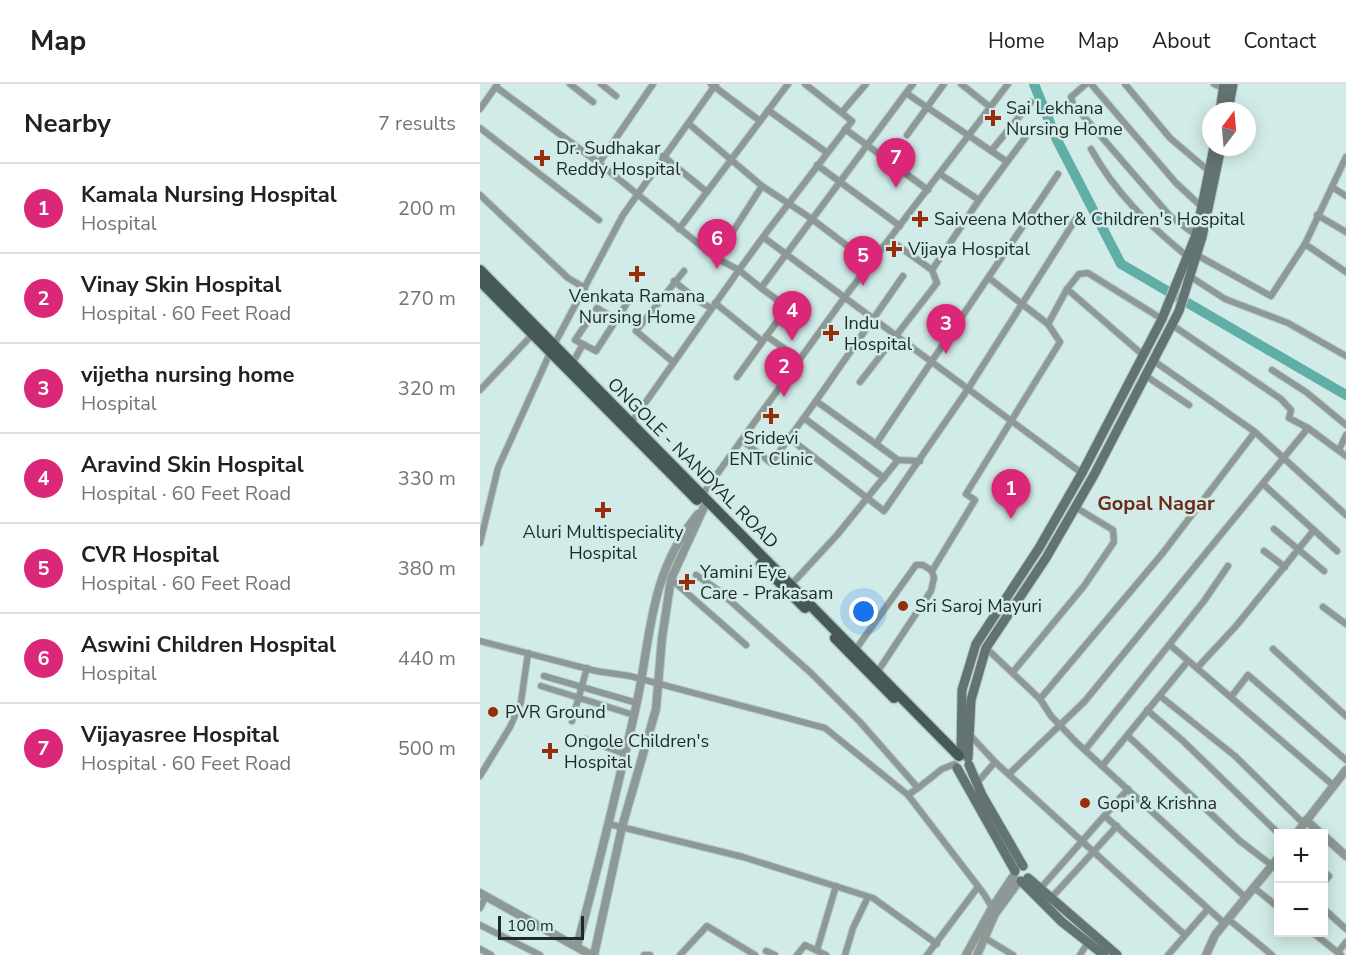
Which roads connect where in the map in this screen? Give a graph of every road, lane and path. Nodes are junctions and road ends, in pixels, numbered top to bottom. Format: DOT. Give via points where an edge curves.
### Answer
graph roads {
  1 [pos="570,84"];
  2 [pos="601,84"];
  3 [pos="653,84"];
  4 [pos="788,84"];
  5 [pos="805,84"];
  6 [pos="866,84"];
  7 [pos="913,84"];
  8 [pos="944,84"];
  9 [pos="961,84"];
  10 [pos="1008,84"];
  11 [pos="1086,84"];
  12 [pos="1091,84"];
  13 [pos="1125,84"];
  14 [pos="714,85"];
  15 [pos="1224,85"];
  16 [pos="497,86"];
  17 [pos="906,93"];
  18 [pos="616,96"];
  19 [pos="593,102"];
  20 [pos="1031,102"];
  21 [pos="1221,102"];
  22 [pos="1227,102"];
  23 [pos="990,107"];
  24 [pos="928,108"];
  25 [pos="480,109"];
  26 [pos="768,110"];
  27 [pos="842,112"];
  28 [pos="760,121"];
  29 [pos="689,124"];
  30 [pos="480,128"];
  31 [pos="845,129"];
  32 [pos="1030,131"];
  33 [pos="907,135"];
  34 [pos="969,136"];
  35 [pos="868,146"];
  36 [pos="1091,149"];
  37 [pos="991,151"];
  38 [pos="826,152"];
  39 [pos="663,156"];
  40 [pos="1213,156"];
  41 [pos="1219,156"];
  42 [pos="732,160"];
  43 [pos="1006,161"];
  44 [pos="1345,161"];
  45 [pos="599,163"];
  46 [pos="817,165"];
  47 [pos="1210,172"];
  48 [pos="940,174"];
  49 [pos="1058,174"];
  50 [pos="841,182"];
  51 [pos="762,186"];
  52 [pos="1332,188"];
  53 [pos="928,190"];
  54 [pos="707,192"];
  55 [pos="480,195"];
  56 [pos="636,195"];
  57 [pos="1346,196"];
  58 [pos="979,200"];
  59 [pos="789,203"];
  60 [pos="1203,207"];
  61 [pos="1317,215"];
  62 [pos="1077,217"];
  63 [pos="812,219"];
  64 [pos="598,220"];
  65 [pos="900,226"];
  66 [pos="679,229"];
  67 [pos="1346,232"];
  68 [pos="1196,235"];
  69 [pos="763,237"];
  70 [pos="890,240"];
  71 [pos="1305,244"];
  72 [pos="785,254"];
  73 [pos="1192,254"];
  74 [pos="716,258"];
  75 [pos="871,264"];
  76 [pos="480,270"];
  77 [pos="739,270"];
  78 [pos="932,270"];
  79 [pos="684,271"];
  80 [pos="1346,272"];
  81 [pos="1189,273"];
  82 [pos="903,276"];
  83 [pos="989,278"];
  84 [pos="480,281"];
  85 [pos="674,281"];
  86 [pos="585,288"];
  87 [pos="761,288"];
  88 [pos="1067,289"];
  89 [pos="844,298"];
  90 [pos="630,300"];
  91 [pos="1022,304"];
  92 [pos="713,306"];
  93 [pos="873,319"];
  94 [pos="1162,319"];
  95 [pos="617,320"];
  96 [pos="1048,324"];
  97 [pos="1172,325"];
  98 [pos="532,335"];
  99 [pos="896,336"];
  100 [pos="764,339"];
  101 [pos="584,344"];
  102 [pos="552,350"];
  103 [pos="1143,355"];
  104 [pos="1346,356"];
  105 [pos="800,359"];
  106 [pos="1154,361"];
  107 [pos="673,362"];
  108 [pos="931,362"];
  109 [pos="572,364"];
  110 [pos="1272,370"];
  111 [pos="1146,376"];
  112 [pos="737,377"];
  113 [pos="860,382"];
  114 [pos="585,383"];
  115 [pos="968,389"];
  116 [pos="480,390"];
  117 [pos="816,401"];
  118 [pos="1189,405"];
  119 [pos="804,418"];
  120 [pos="631,423"];
  121 [pos="1011,423"];
  122 [pos="1346,425"];
  123 [pos="1308,428"];
  124 [pos="1255,432"];
  125 [pos="1346,435"];
  126 [pos="789,438"];
  127 [pos="743,441"];
  128 [pos="876,444"];
  129 [pos="1339,450"];
  130 [pos="1284,456"];
  131 [pos="1346,456"];
  132 [pos="898,460"];
  133 [pos="920,461"];
  134 [pos="1082,473"];
  135 [pos="884,478"];
  136 [pos="1091,481"];
  137 [pos="1263,484"];
  138 [pos="867,499"];
  139 [pos="703,501"];
  140 [pos="1076,507"];
  141 [pos="1346,514"];
  142 [pos="1274,529"];
  143 [pos="1314,530"];
  144 [pos="480,543"];
  145 [pos="1298,550"];
  146 [pos="1264,551"];
  147 [pos="1336,551"];
  148 [pos="1228,566"];
  149 [pos="1285,567"];
  150 [pos="932,571"];
  151 [pos="1324,571"];
  152 [pos="696,576"];
  153 [pos="671,579"];
  154 [pos="789,587"];
  155 [pos="1323,607"];
  156 [pos="1346,624"];
  157 [pos="480,641"];
  158 [pos="746,645"];
  159 [pos="1170,645"];
  160 [pos="986,648"];
  161 [pos="856,649"];
  162 [pos="1273,649"];
  163 [pos="528,653"];
  164 [pos="1188,661"];
  165 [pos="587,668"];
  166 [pos="1197,668"];
  167 [pos="878,671"];
  168 [pos="1013,672"];
  169 [pos="544,676"];
  170 [pos="643,680"];
  171 [pos="660,684"];
  172 [pos="541,686"];
  173 [pos="582,687"];
  174 [pos="1160,696"];
  175 [pos="1231,697"];
  176 [pos="579,698"];
  177 [pos="1040,699"];
  178 [pos="637,703"];
  179 [pos="1147,710"];
  180 [pos="634,715"];
  181 [pos="1346,716"];
  182 [pos="572,721"];
  183 [pos="1060,725"];
  184 [pos="969,734"];
  185 [pos="1128,735"];
  186 [pos="585,739"];
  187 [pos="1084,750"];
  188 [pos="625,754"];
  189 [pos="1346,760"];
  190 [pos="961,761"];
  191 [pos="995,762"];
  192 [pos="1102,766"];
  193 [pos="1346,770"];
  194 [pos="1009,774"];
  195 [pos="480,776"];
  196 [pos="976,783"];
  197 [pos="1334,786"];
  198 [pos="918,788"];
  199 [pos="1128,789"];
  200 [pos="908,795"];
  201 [pos="1107,816"];
  202 [pos="1305,822"];
  203 [pos="609,824"];
  204 [pos="1117,826"];
  205 [pos="622,827"];
  206 [pos="1274,829"];
  207 [pos="1300,829"];
  208 [pos="1314,829"];
  209 [pos="1328,840"];
  210 [pos="1083,841"];
  211 [pos="1094,852"];
  212 [pos="1346,856"];
  213 [pos="1274,862"];
  214 [pos="1274,867"];
  215 [pos="1020,875"];
  216 [pos="836,886"];
  217 [pos="978,887"];
  218 [pos="1253,887"];
  219 [pos="1037,892"];
  220 [pos="483,895"];
  221 [pos="868,897"];
  222 [pos="1052,897"];
  223 [pos="1245,897"];
  224 [pos="1274,904"];
  225 [pos="480,908"];
  226 [pos="1209,909"];
  227 [pos="994,910"];
  228 [pos="1328,913"];
  229 [pos="1226,921"];
  230 [pos="480,925"];
  231 [pos="1346,929"];
  232 [pos="1185,935"];
  233 [pos="1317,937"];
  234 [pos="985,938"];
  235 [pos="1088,942"];
  236 [pos="1346,942"];
  237 [pos="937,944"];
  238 [pos="578,946"];
  239 [pos="480,949"];
  240 [pos="799,950"];
  241 [pos="817,950"];
  242 [pos="766,951"];
  243 [pos="1339,954"];
  244 [pos="491,955"];
  245 [pos="540,955"];
  246 [pos="593,955"];
  247 [pos="644,955"];
  248 [pos="650,955"];
  249 [pos="680,955"];
  250 [pos="755,955"];
  251 [pos="775,955"];
  252 [pos="826,955"];
  253 [pos="845,955"];
  254 [pos="927,955"];
  255 [pos="966,955"];
  256 [pos="977,955"];
  257 [pos="1013,955"];
  258 [pos="1080,955"];
  259 [pos="1104,955"];
  260 [pos="1117,955"];
  261 [pos="1168,955"];
  262 [pos="1206,955"];
  263 [pos="1272,955"];
  1 -- 19 [label="street"];
  2 -- 18 [label="street"];
  3 -- 45 [label="street"];
  4 -- 26 [label="street"];
  5 -- 27 [label="street"];
  6 -- 27 [label="street"];
  7 -- 17 [label="street"];
  8 -- 24 [label="street"];
  9 -- 23 [label="street"];
  10 -- 23 [label="street"];
  11 -- 68 [label="street" via="1071,98 1073,104 1170,216"];
  12 -- 60 [label="street" via="1176,183"];
  13 -- 47 [label="street" via="1170,138"];
  14 -- 28 [label="street"];
  14 -- 29 [label="street"];
  15 -- 21 [label="main road"];
  15 -- 22 [label="main road"];
  16 -- 25 [label="street"];
  16 -- 45 [label="street"];
  17 -- 24 [label="street"];
  17 -- 35 [label="street"];
  20 -- 37 [label="street"];
  23 -- 34 [label="street"];
  24 -- 33 [label="street"];
  24 -- 34 [label="street"];
  26 -- 28 [label="street"];
  26 -- 38 [label="street"];
  27 -- 31 [label="street" via="852,121"];
  28 -- 42 [label="street"];
  29 -- 39 [label="street"];
  29 -- 42 [label="street"];
  30 -- 64 [label="street"];
  31 -- 35 [label="street"];
  31 -- 38 [label="street"];
  32 -- 43 [label="street"];
  34 -- 37 [label="street"];
  34 -- 48 [label="street"];
  35 -- 50 [label="street"];
  35 -- 53 [label="street"];
  36 -- 73 [label="street" via="1104,172 1142,219"];
  37 -- 43 [label="street"];
  38 -- 46 [label="street"];
  39 -- 54 [label="street"];
  39 -- 56 [label="street"];
  40 -- 47 [label="main road"];
  41 -- 73 [label="main road"];
  42 -- 51 [label="street"];
  42 -- 54 [label="street"];
  43 -- 58 [label="street"];
  44 -- 52 [label="street"];
  45 -- 56 [label="street"];
  46 -- 50 [label="street"];
  46 -- 59 [label="street"];
  47 -- 60 [label="main road"];
  48 -- 53 [label="street"];
  48 -- 58 [label="street"];
  49 -- 83 [label="street"];
  50 -- 63 [label="street"];
  50 -- 65 [label="street"];
  51 -- 59 [label="street"];
  51 -- 74 [label="street"];
  52 -- 57 [label="street"];
  52 -- 61 [label="street"];
  53 -- 65 [label="street"];
  54 -- 66 [label="street"];
  55 -- 86 [label="street" via="568,278"];
  56 -- 66 [label="street"];
  56 -- 86 [label="street"];
  58 -- 78 [label="street"];
  59 -- 63 [label="street"];
  59 -- 69 [label="street"];
  60 -- 68 [label="main road"];
  61 -- 67 [label="street"];
  61 -- 71 [label="street"];
  62 -- 91 [label="street"];
  63 -- 72 [label="street"];
  63 -- 75 [label="street"];
  65 -- 70 [label="street"];
  66 -- 74 [label="street"];
  68 -- 73 [label="main road"];
  69 -- 72 [label="street"];
  69 -- 77 [label="street"];
  70 -- 75 [label="street"];
  70 -- 78 [label="street"];
  71 -- 73 [label="street" via="1271,296"];
  71 -- 80 [label="street"];
  72 -- 87 [label="street"];
  72 -- 89 [label="street"];
  73 -- 81 [label="main road"];
  74 -- 77 [label="street"];
  75 -- 89 [label="street"];
  76 -- 102 [label="main road, ONGOLE - NANDYAL ROAD"];
  77 -- 87 [label="street"];
  77 -- 92 [label="street"];
  78 -- 99 [label="street" via="937,283"];
  79 -- 85 [label="street"];
  81 -- 94 [label="main road"];
  81 -- 97 [label="main road" via="1182,305"];
  81 -- 104 [label="street" via="1225,299 1288,322"];
  82 -- 93 [label="street"];
  83 -- 91 [label="street"];
  83 -- 108 [label="street"];
  84 -- 98 [label="main road, ONGOLE - NANDYAL ROAD"];
  85 -- 92 [label="street" via="697,300"];
  85 -- 107 [label="street" via="636,331"];
  86 -- 102 [label="street"];
  87 -- 100 [label="street" via="789,305"];
  88 -- 94 [label="street" via="1079,274 1088,273"];
  88 -- 96 [label="street"];
  88 -- 103 [label="street"];
  89 -- 93 [label="street"];
  89 -- 105 [label="street"];
  90 -- 95 [label="street"];
  91 -- 96 [label="street"];
  91 -- 115 [label="street"];
  92 -- 100 [label="street"];
  92 -- 107 [label="street"];
  93 -- 99 [label="street"];
  93 -- 117 [label="street"];
  94 -- 103 [label="main road"];
  95 -- 101 [label="street" via="596,351"];
  95 -- 101 [label="street" via="597,308 575,340"];
  96 -- 121 [label="street" via="1060,342"];
  97 -- 106 [label="main road"];
  97 -- 123 [label="street" via="1281,399 1291,410 1289,418"];
  98 -- 102 [label="main road, ONGOLE - NANDYAL ROAD"];
  98 -- 116 [label="street"];
  99 -- 108 [label="street"];
  99 -- 113 [label="street"];
  100 -- 105 [label="street"];
  100 -- 112 [label="street"];
  101 -- 109 [label="street"];
  102 -- 109 [label="main road, ONGOLE - NANDYAL ROAD"];
  102 -- 114 [label="main road, ONGOLE - NANDYAL ROAD"];
  102 -- 144 [label="street" via="498,468"];
  103 -- 134 [label="main road"];
  105 -- 127 [label="street"];
  106 -- 111 [label="main road"];
  106 -- 124 [label="street"];
  107 -- 120 [label="street"];
  108 -- 115 [label="street"];
  108 -- 128 [label="street"];
  109 -- 114 [label="main road, ONGOLE - NANDYAL ROAD"];
  110 -- 122 [label="street"];
  111 -- 118 [label="street"];
  111 -- 136 [label="main road"];
  114 -- 120 [label="main road, ONGOLE - NANDYAL ROAD"];
  114 -- 139 [label="main road, ONGOLE - NANDYAL ROAD"];
  115 -- 121 [label="street"];
  115 -- 133 [label="street"];
  117 -- 119 [label="street"];
  117 -- 128 [label="street"];
  119 -- 126 [label="street"];
  119 -- 135 [label="street"];
  120 -- 139 [label="main road, ONGOLE - NANDYAL ROAD"];
  121 -- 134 [label="street"];
  121 -- 150 [label="street" via="966,494 975,500"];
  123 -- 129 [label="street"];
  123 -- 130 [label="street"];
  124 -- 130 [label="street"];
  124 -- 177 [label="street" via="1162,554"];
  125 -- 129 [label="street"];
  126 -- 127 [label="street" via="771,463"];
  126 -- 138 [label="street"];
  127 -- 139 [label="street"];
  128 -- 132 [label="street"];
  129 -- 131 [label="street"];
  130 -- 137 [label="street"];
  130 -- 141 [label="street"];
  132 -- 133 [label="street"];
  132 -- 135 [label="street"];
  133 -- 138 [label="street" via="884,511"];
  134 -- 136 [label="street"];
  134 -- 190 [label="main road" via="976,644 962,690"];
  135 -- 138 [label="street"];
  136 -- 140 [label="main road"];
  137 -- 143 [label="street"];
  137 -- 183 [label="street" via="1110,671"];
  138 -- 154 [label="street"];
  139 -- 153 [label="street"];
  139 -- 154 [label="main road, ONGOLE - NANDYAL ROAD"];
  139 -- 170 [label="street" via="670,554 663,573 655,599"];
  140 -- 160 [label="main road"];
  140 -- 168 [label="street" via="1109,527 1115,534 1114,542 1084,586"];
  142 -- 145 [label="street"];
  143 -- 145 [label="street"];
  143 -- 147 [label="street"];
  145 -- 149 [label="street"];
  145 -- 151 [label="street"];
  146 -- 149 [label="street"];
  148 -- 159 [label="street"];
  149 -- 166 [label="street"];
  150 -- 161 [label="street" via="916,565"];
  150 -- 167 [label="street" via="931,591"];
  152 -- 198 [label="street" via="718,590 811,673"];
  153 -- 158 [label="street"];
  153 -- 171 [label="street"];
  154 -- 161 [label="main road, ONGOLE - NANDYAL ROAD"];
  154 -- 190 [label="main road, ONGOLE - NANDYAL ROAD"];
  155 -- 156 [label="street"];
  157 -- 163 [label="street"];
  159 -- 164 [label="street"];
  159 -- 187 [label="street"];
  160 -- 168 [label="street"];
  160 -- 184 [label="main road" via="974,685"];
  161 -- 167 [label="main road, ONGOLE - NANDYAL ROAD"];
  162 -- 181 [label="street"];
  163 -- 165 [label="street"];
  163 -- 195 [label="street" via="521,702"];
  164 -- 166 [label="street"];
  164 -- 174 [label="street"];
  165 -- 170 [label="street"];
  165 -- 173 [label="street"];
  166 -- 175 [label="street"];
  167 -- 190 [label="main road, ONGOLE - NANDYAL ROAD"];
  168 -- 177 [label="street"];
  169 -- 173 [label="street"];
  170 -- 171 [label="street"];
  170 -- 178 [label="street"];
  171 -- 200 [label="street" via="825,728"];
  171 -- 205 [label="street"];
  172 -- 176 [label="street"];
  173 -- 176 [label="street"];
  173 -- 178 [label="street"];
  174 -- 179 [label="street"];
  174 -- 202 [label="street" via="1234,756"];
  175 -- 189 [label="street" via="1248,675"];
  175 -- 197 [label="street"];
  176 -- 180 [label="street"];
  176 -- 182 [label="street"];
  177 -- 183 [label="street"];
  178 -- 180 [label="street"];
  179 -- 185 [label="street"];
  179 -- 206 [label="street"];
  180 -- 188 [label="street"];
  183 -- 187 [label="street"];
  183 -- 194 [label="street"];
  184 -- 190 [label="main road"];
  184 -- 191 [label="street"];
  185 -- 192 [label="street"];
  185 -- 213 [label="street" via="1240,841"];
  186 -- 188 [label="street"];
  187 -- 192 [label="street"];
  188 -- 203 [label="street"];
  190 -- 196 [label="main road"];
  190 -- 198 [label="street" via="942,769"];
  190 -- 215 [label="main road"];
  191 -- 194 [label="street"];
  191 -- 196 [label="street"];
  192 -- 199 [label="street"];
  193 -- 197 [label="street"];
  194 -- 210 [label="street"];
  196 -- 215 [label="main road"];
  197 -- 202 [label="street"];
  198 -- 200 [label="street"];
  199 -- 201 [label="street"];
  199 -- 223 [label="street"];
  200 -- 217 [label="street"];
  201 -- 204 [label="street"];
  201 -- 210 [label="street"];
  202 -- 207 [label="street"];
  202 -- 208 [label="street"];
  203 -- 205 [label="street"];
  203 -- 238 [label="street"];
  204 -- 211 [label="street"];
  204 -- 226 [label="street"];
  205 -- 216 [label="street" via="743,857"];
  205 -- 246 [label="street"];
  209 -- 212 [label="street"];
  210 -- 211 [label="street"];
  210 -- 219 [label="street"];
  211 -- 222 [label="street"];
  211 -- 232 [label="street"];
  214 -- 218 [label="street"];
  215 -- 219 [label="main road"];
  215 -- 227 [label="street"];
  216 -- 221 [label="street"];
  216 -- 241 [label="street"];
  217 -- 227 [label="street"];
  217 -- 237 [label="street"];
  218 -- 223 [label="street"];
  218 -- 224 [label="street"];
  219 -- 235 [label="main road"];
  219 -- 260 [label="main road"];
  220 -- 225 [label="street"];
  220 -- 238 [label="street"];
  221 -- 237 [label="street"];
  221 -- 253 [label="street"];
  223 -- 229 [label="street"];
  226 -- 229 [label="street"];
  226 -- 232 [label="street"];
  227 -- 234 [label="street"];
  227 -- 255 [label="street"];
  228 -- 231 [label="street"];
  229 -- 262 [label="street"];
  229 -- 263 [label="street"];
  230 -- 245 [label="street"];
  232 -- 261 [label="street"];
  233 -- 243 [label="street"];
  234 -- 256 [label="street"];
  234 -- 257 [label="street"];
  235 -- 258 [label="street"];
  235 -- 259 [label="main road"];
  236 -- 243 [label="street"];
  237 -- 254 [label="street"];
  238 -- 246 [label="street"];
  239 -- 244 [label="street"];
  240 -- 241 [label="street"];
  241 -- 252 [label="street"];
  242 -- 251 [label="street"];
  247 -- 248 [label="street"];
  249 -- 250 [label="street" via="707,926"];
}
